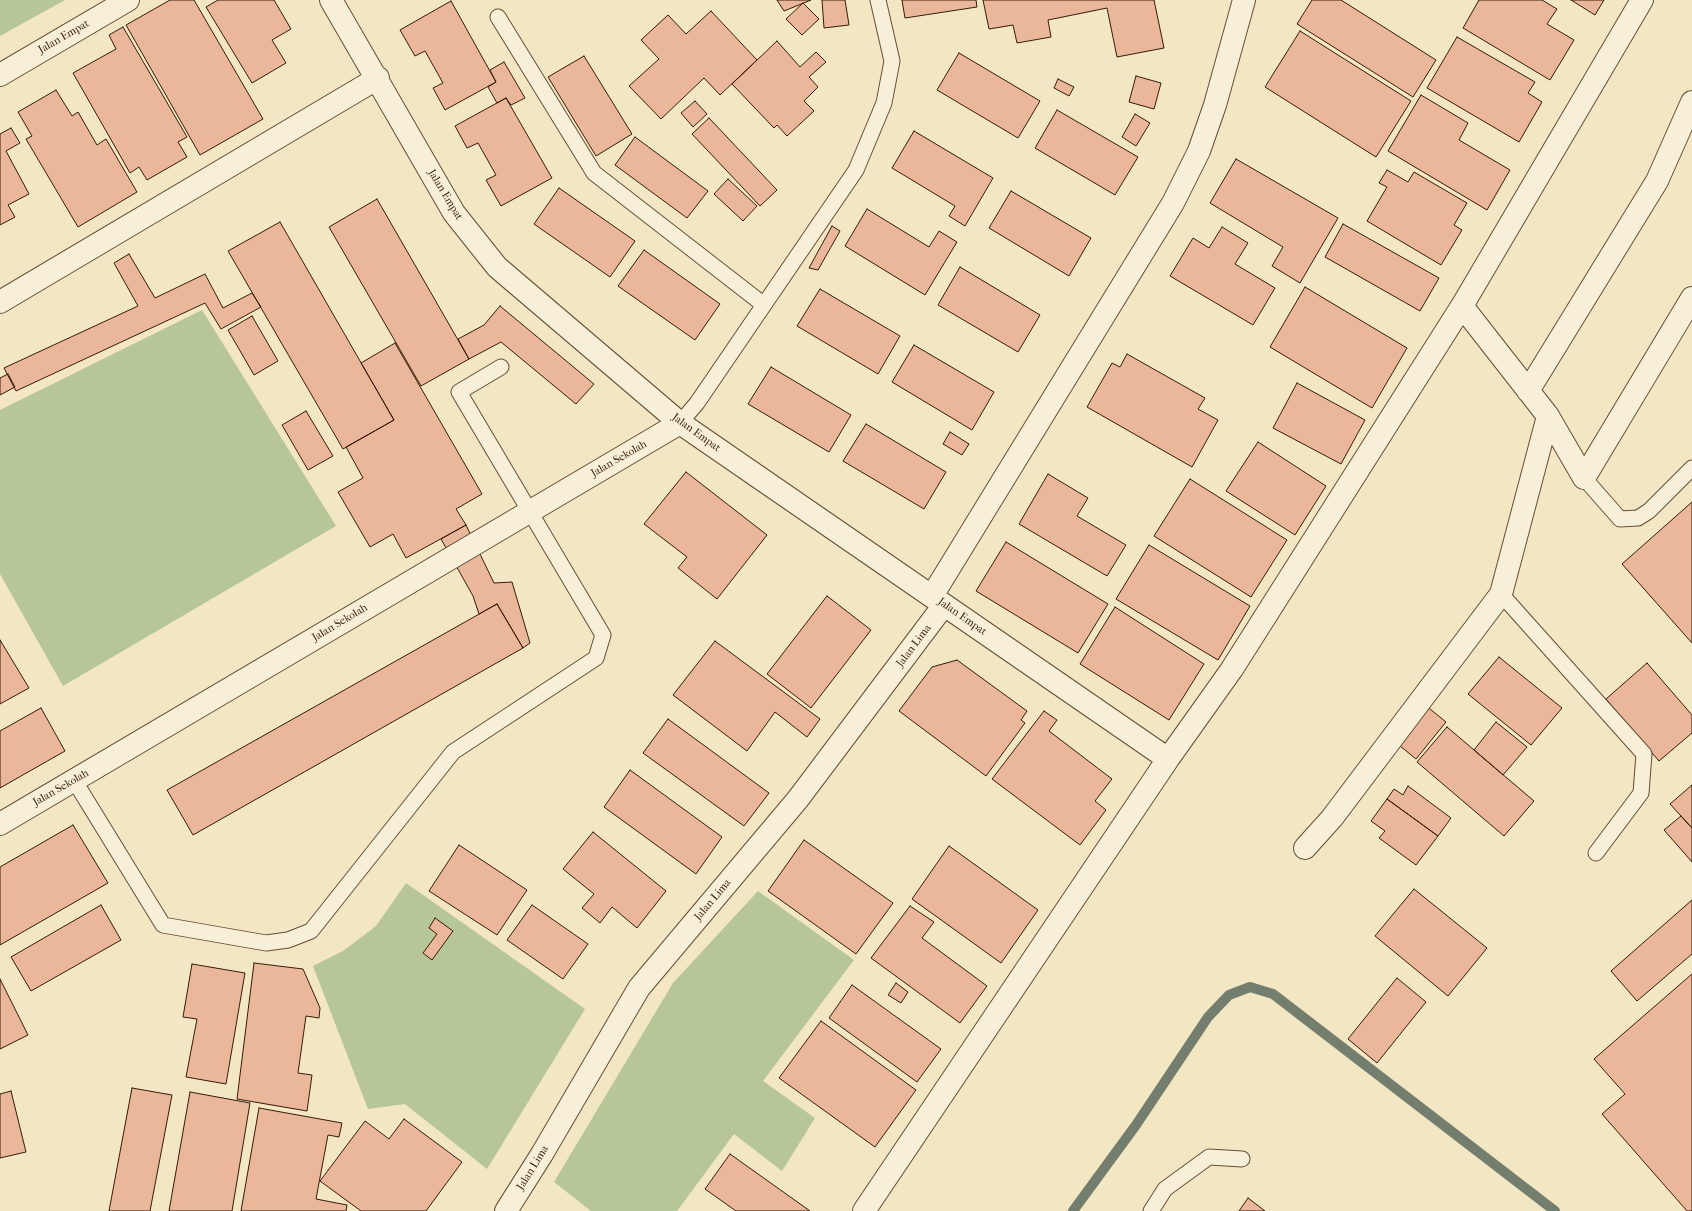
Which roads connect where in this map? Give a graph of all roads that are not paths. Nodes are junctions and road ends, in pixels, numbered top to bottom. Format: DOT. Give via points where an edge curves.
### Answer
graph roads {
  1 [pos="128,0"];
  2 [pos="332,0"];
  3 [pos="878,0"];
  4 [pos="1244,0"];
  5 [pos="1642,0"];
  6 [pos="498,18"];
  7 [pos="0,75"];
  8 [pos="378,78"];
  9 [pos="1692,102"];
  10 [pos="1692,298"];
  11 [pos="0,302"];
  12 [pos="764,305"];
  13 [pos="1462,306"];
  14 [pos="501,367"];
  15 [pos="1528,391"];
  16 [pos="1548,416"];
  17 [pos="680,423"];
  18 [pos="1692,468"];
  19 [pos="1584,478"];
  20 [pos="530,512"];
  21 [pos="1501,594"];
  22 [pos="938,601"];
  23 [pos="1168,759"];
  24 [pos="74,780"];
  25 [pos="0,824"];
  26 [pos="1305,848"];
  27 [pos="1596,853"];
  28 [pos="1242,1159"];
  29 [pos="506,1211"];
  30 [pos="864,1211"];
  31 [pos="1151,1211"];
  1 -- 7 [label="street, Jalan Empat"];
  2 -- 8 [label="street, Jalan Empat"];
  3 -- 12 [label="lane" via="892,61 884,103 856,170"];
  4 -- 22 [label="street, Jalan Lima" via="1199,152 1173,203"];
  5 -- 13 [label="street"];
  6 -- 12 [label="lane" via="594,173"];
  8 -- 11 [label="street"];
  8 -- 17 [label="street, Jalan Empat" via="454,213 497,267"];
  9 -- 15 [label="street" via="1657,181"];
  10 -- 19 [label="street"];
  12 -- 17 [label="lane" via="697,403"];
  13 -- 15 [label="street"];
  13 -- 23 [label="street" via="1232,669"];
  14 -- 20 [label="lane" via="459,392"];
  15 -- 16 [label="street"];
  16 -- 19 [label="street"];
  16 -- 21 [label="street"];
  17 -- 20 [label="street, Jalan Sekolah"];
  17 -- 22 [label="street, Jalan Empat"];
  18 -- 19 [label="lane" via="1649,511 1638,518 1620,520"];
  20 -- 24 [label="street, Jalan Sekolah"];
  20 -- 24 [label="lane" via="603,635 596,658 453,752 311,930 288,940 266,943 163,925"];
  21 -- 26 [label="street" via="1332,818"];
  21 -- 27 [label="lane" via="1644,754 1641,793"];
  22 -- 23 [label="street, Jalan Empat"];
  22 -- 29 [label="street, Jalan Lima" via="798,799 639,988"];
  23 -- 30 [label="street"];
  24 -- 25 [label="street, Jalan Sekolah"];
  28 -- 31 [label="lane" via="1209,1157 1165,1189"];
}
